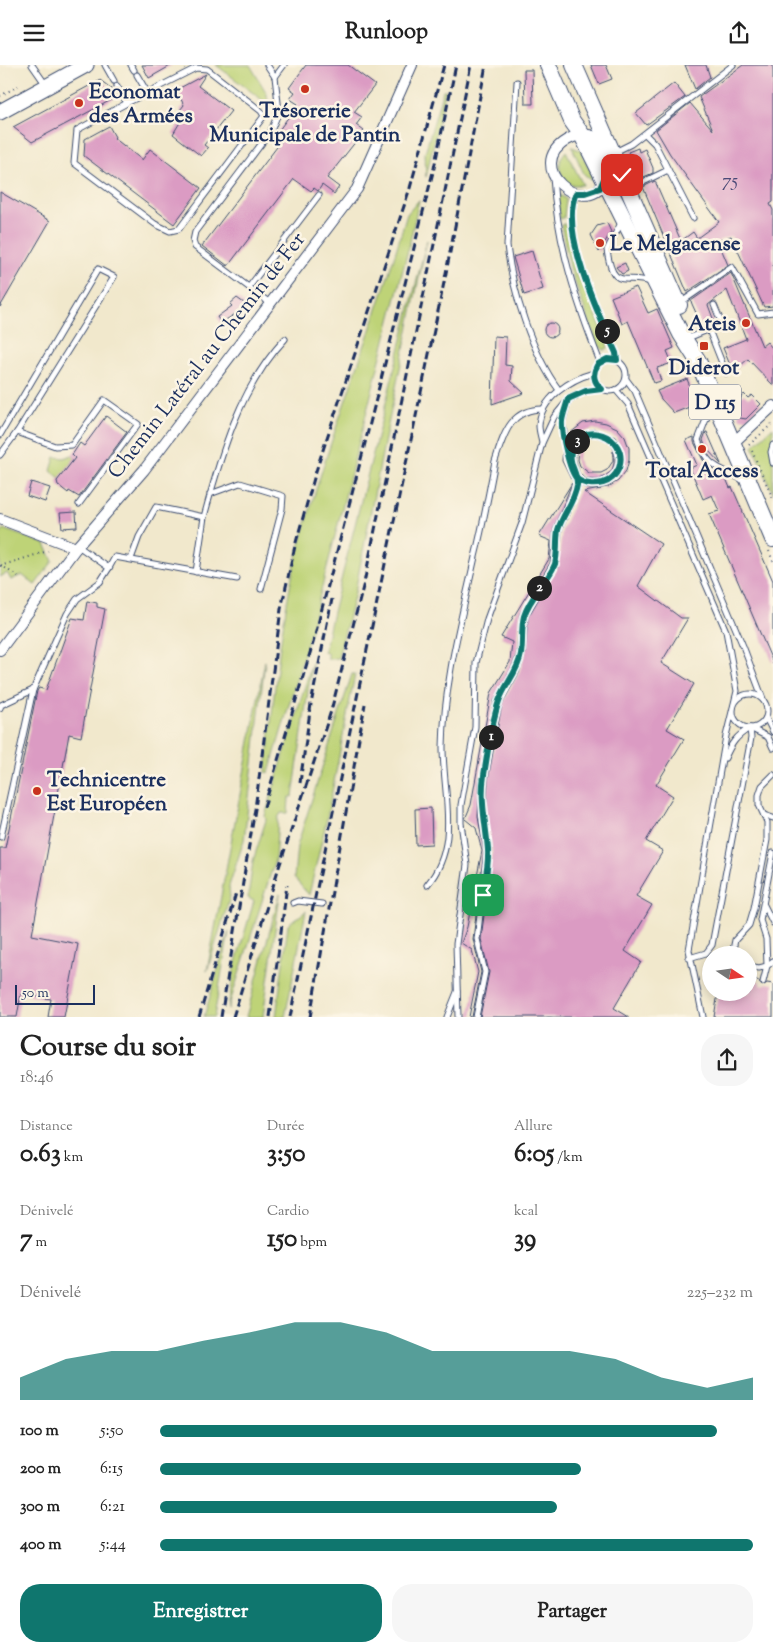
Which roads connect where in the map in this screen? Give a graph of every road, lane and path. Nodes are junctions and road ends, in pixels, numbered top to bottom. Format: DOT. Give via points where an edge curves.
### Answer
graph roads {
  1 [pos="32,65"];
  2 [pos="66,65"];
  3 [pos="86,65"];
  4 [pos="105,65"];
  5 [pos="267,65"];
  6 [pos="284,65"];
  7 [pos="412,65"];
  8 [pos="548,65"];
  9 [pos="566,65"];
  10 [pos="574,65"];
  11 [pos="733,65"];
  12 [pos="134,70"];
  13 [pos="274,77"];
  14 [pos="44,82"];
  15 [pos="517,82"];
  16 [pos="147,92"];
  17 [pos="0,101"];
  18 [pos="127,103"];
  19 [pos="592,104"];
  20 [pos="0,112"];
  21 [pos="645,134"];
  22 [pos="582,135"];
  23 [pos="668,170"];
  24 [pos="552,172"];
  25 [pos="615,174"];
  26 [pos="576,193"];
  27 [pos="319,195"];
  28 [pos="623,218"];
  29 [pos="692,218"];
  30 [pos="657,284"];
  31 [pos="249,287"];
  32 [pos="270,303"];
  33 [pos="678,304"];
  34 [pos="714,305"];
  35 [pos="773,312"];
  36 [pos="709,330"];
  37 [pos="693,336"];
  38 [pos="285,339"];
  39 [pos="617,360"];
  40 [pos="698,361"];
  41 [pos="600,362"];
  42 [pos="594,373"];
  43 [pos="726,373"];
  44 [pos="626,379"];
  45 [pos="602,389"];
  46 [pos="616,390"];
  47 [pos="559,391"];
  48 [pos="568,399"];
  49 [pos="714,399"];
  50 [pos="773,406"];
  51 [pos="543,409"];
  52 [pos="773,423"];
  53 [pos="17,432"];
  54 [pos="0,435"];
  55 [pos="542,443"];
  56 [pos="741,445"];
  57 [pos="773,445"];
  58 [pos="0,455"];
  59 [pos="773,463"];
  60 [pos="751,486"];
  61 [pos="210,493"];
  62 [pos="773,499"];
  63 [pos="79,504"];
  64 [pos="204,517"];
  65 [pos="0,519"];
  66 [pos="773,539"];
  67 [pos="77,547"];
  68 [pos="48,551"];
  69 [pos="131,559"];
  70 [pos="0,565"];
  71 [pos="109,568"];
  72 [pos="196,572"];
  73 [pos="18,577"];
  74 [pos="237,579"];
  75 [pos="262,589"];
  76 [pos="0,650"];
  77 [pos="32,690"];
  78 [pos="763,699"];
  79 [pos="0,708"];
  80 [pos="733,708"];
  81 [pos="766,717"];
  82 [pos="750,728"];
  83 [pos="773,733"];
  84 [pos="773,748"];
  85 [pos="723,764"];
  86 [pos="773,775"];
  87 [pos="763,815"];
  88 [pos="773,819"];
  89 [pos="1,837"];
  90 [pos="773,853"];
  91 [pos="427,885"];
  92 [pos="293,903"];
  93 [pos="322,903"];
  94 [pos="764,905"];
  95 [pos="773,923"];
  96 [pos="734,946"];
  97 [pos="689,959"];
  98 [pos="773,961"];
  99 [pos="767,966"];
  100 [pos="758,968"];
  101 [pos="763,982"];
  102 [pos="458,989"];
  103 [pos="447,1017"];
  104 [pos="458,1017"];
  105 [pos="476,1017"];
  106 [pos="703,1017"];
  1 -- 14 [label="lane"];
  2 -- 14 [label="main road"];
  3 -- 14 [label="main road"];
  4 -- 18 [label="lane"];
  5 -- 13 [label="lane"];
  6 -- 13 [label="lane"];
  7 -- 32 [label="street, Chemin Latéral au Chemin de Fer" via="357,189"];
  8 -- 22 [label="main road, D 115" via="572,121"];
  9 -- 19 [label="main road" via="572,79"];
  10 -- 19 [label="main road, D 115"];
  11 -- 21 [label="lane"];
  12 -- 16 [label="lane"];
  13 -- 31 [label="lane" via="279,111 271,131 194,232 196,247"];
  14 -- 17 [label="main road"];
  14 -- 20 [label="main road"];
  15 -- 47 [label="lane" via="507,245 528,329 549,377"];
  16 -- 18 [label="lane"];
  16 -- 18 [label="lane" via="196,68 207,69 264,116 179,229 163,230 74,163 77,130"];
  19 -- 25 [label="main road, D 115"];
  21 -- 23 [label="lane" via="655,145"];
  21 -- 25 [label="lane" via="631,144"];
  22 -- 24 [label="street" via="560,145 553,159"];
  22 -- 25 [label="main road, D 115"];
  23 -- 25 [label="lane"];
  23 -- 29 [label="lane"];
  24 -- 26 [label="street" via="562,187"];
  24 -- 41 [label="lane" via="566,267"];
  25 -- 26 [label="street" via="592,192"];
  25 -- 28 [label="main road, D 115"];
  25 -- 33 [label="main road, D 115"];
  26 -- 39 [label="lane" via="571,220 580,266"];
  27 -- 31 [label="lane"];
  28 -- 30 [label="main road, D 115"];
  28 -- 30 [label="lane" via="607,250 614,272 624,281 644,280"];
  30 -- 40 [label="main road, D 115"];
  31 -- 32 [label="lane"];
  32 -- 67 [label="street, Chemin Latéral au Chemin de Fer" via="144,470"];
  33 -- 35 [label="lane" via="732,267 758,314"];
  33 -- 37 [label="main road, D 115"];
  34 -- 36 [label="lane" via="722,324"];
  36 -- 37 [label="lane"];
  36 -- 43 [label="lane"];
  37 -- 40 [label="main road, D 115"];
  38 -- 61 [label="lane" via="246,393"];
  39 -- 41 [label="lane" via="609,358"];
  39 -- 44 [label="lane" via="625,369"];
  40 -- 49 [label="main road, D 115"];
  41 -- 42 [label="lane"];
  42 -- 45 [label="lane" via="596,383"];
  42 -- 47 [label="lane"];
  44 -- 46 [label="lane"];
  44 -- 78 [label="lane" via="635,391"];
  45 -- 46 [label="lane"];
  45 -- 48 [label="lane" via="586,391"];
  46 -- 80 [label="lane" via="628,404 726,631 737,691"];
  47 -- 51 [label="lane"];
  48 -- 55 [label="lane" via="554,417"];
  48 -- 105 [label="lane, bridge" via="562,423 563,438 571,467 577,479 592,484 607,481 614,476 620,463 612,439 595,433 580,438 570,453 577,484 558,529 554,564 524,616 521,654 498,702 484,778 482,816 488,851 478,939 485,971"];
  49 -- 56 [label="main road, D 115"];
  49 -- 60 [label="lane" via="698,441 704,457 720,470 730,472"];
  50 -- 56 [label="street"];
  51 -- 55 [label="lane" via="539,425"];
  51 -- 91 [label="lane" via="527,411 512,421 495,461 452,655 445,701 443,748 448,845 440,867"];
  52 -- 56 [label="path"];
  53 -- 54 [label="lane" via="114,277 98,269"];
  53 -- 58 [label="lane"];
  53 -- 63 [label="lane" via="55,446 72,445 104,400 138,424"];
  55 -- 102 [label="lane" via="522,523 487,619 476,663 475,727 461,805 467,865 456,945"];
  56 -- 60 [label="main road, D 115"];
  56 -- 62 [label="path"];
  57 -- 59 [label="lane"];
  60 -- 66 [label="main road, D 115"];
  61 -- 64 [label="lane"];
  61 -- 75 [label="lane" via="240,483 282,496 282,509"];
  64 -- 69 [label="lane" via="156,507"];
  64 -- 72 [label="lane"];
  65 -- 67 [label="street"];
  67 -- 71 [label="lane"];
  67 -- 76 [label="street, Chemin Latéral au Chemin de Fer"];
  68 -- 70 [label="path"];
  69 -- 71 [label="lane" via="115,557"];
  69 -- 72 [label="lane"];
  70 -- 73 [label="path"];
  71 -- 77 [label="lane" via="100,583 77,599 67,614"];
  72 -- 74 [label="lane"];
  77 -- 79 [label="lane"];
  77 -- 89 [label="lane"];
  78 -- 80 [label="lane" via="753,694 743,695"];
  78 -- 81 [label="lane" via="768,708"];
  80 -- 82 [label="lane" via="739,724"];
  80 -- 85 [label="lane"];
  81 -- 82 [label="lane" via="760,725"];
  81 -- 83 [label="lane"];
  82 -- 84 [label="lane" via="768,737"];
  82 -- 85 [label="lane" via="733,741"];
  82 -- 97 [label="lane" via="751,738 712,945 706,953"];
  85 -- 97 [label="lane"];
  86 -- 87 [label="lane" via="758,795"];
  87 -- 88 [label="lane"];
  87 -- 96 [label="lane" via="767,822 767,840 754,908 749,925 735,940"];
  90 -- 94 [label="lane"];
  92 -- 93 [label="lane"];
  94 -- 95 [label="lane"];
  94 -- 99 [label="lane" via="760,920 766,939"];
  97 -- 106 [label="lane"];
  98 -- 99 [label="lane"];
  99 -- 100 [label="lane"];
  99 -- 101 [label="lane"];
  102 -- 103 [label="lane"];
  102 -- 104 [label="lane"];
}
